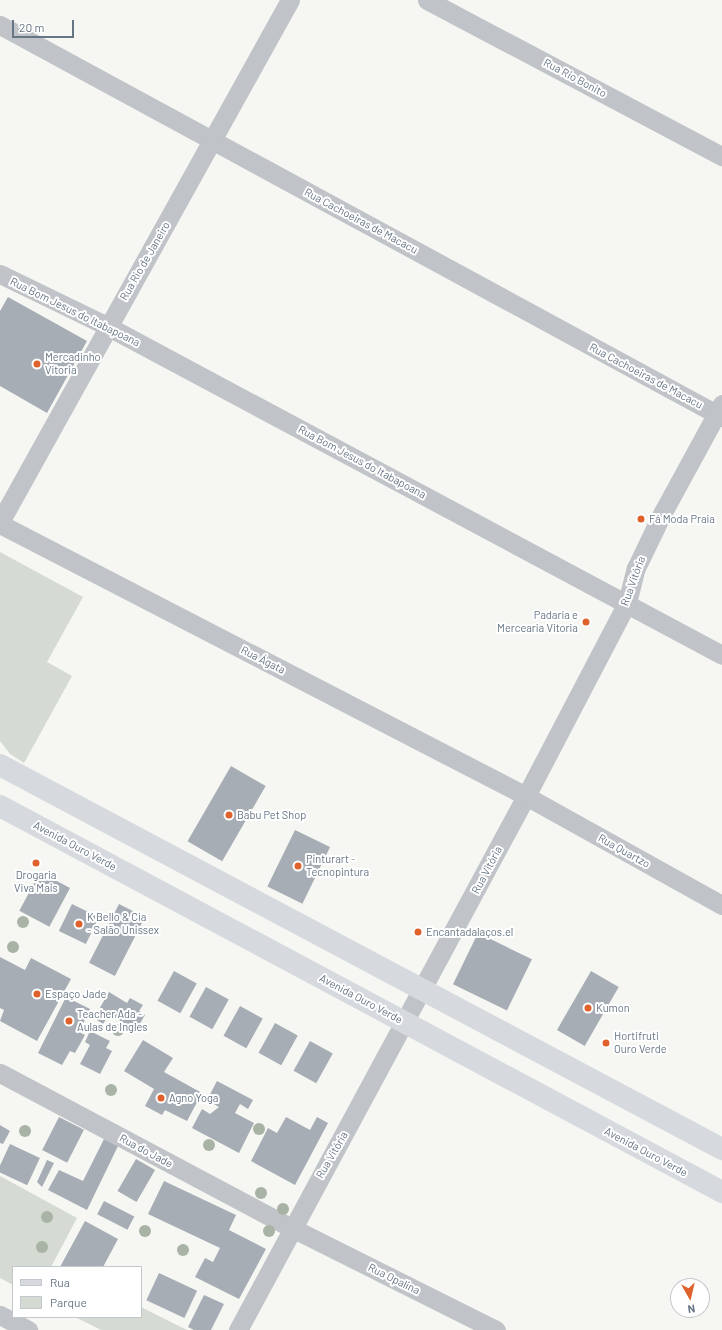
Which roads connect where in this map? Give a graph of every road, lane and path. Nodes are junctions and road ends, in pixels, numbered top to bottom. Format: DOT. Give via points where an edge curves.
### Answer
graph roads {
  1 [pos="290,0"];
  2 [pos="427,0"];
  3 [pos="0,25"];
  4 [pos="213,142"];
  5 [pos="722,156"];
  6 [pos="0,274"];
  7 [pos="107,326"];
  8 [pos="720,412"];
  9 [pos="0,523"];
  10 [pos="627,602"];
  11 [pos="722,655"];
  12 [pos="0,766"];
  13 [pos="526,796"];
  14 [pos="0,806"];
  15 [pos="722,906"];
  16 [pos="424,990"];
  17 [pos="407,1023"];
  18 [pos="0,1074"];
  19 [pos="722,1148"];
  20 [pos="722,1192"];
  21 [pos="292,1228"];
  22 [pos="0,1315"];
  23 [pos="28,1330"];
  24 [pos="238,1330"];
  25 [pos="496,1330"];
  1 -- 4 [label="street, Rua Rio de Janeiro"];
  2 -- 5 [label="street, Rua Rio Bonito"];
  3 -- 4 [label="street, Rua Cachoeiras de Macacu"];
  4 -- 7 [label="street, Rua Rio de Janeiro"];
  4 -- 8 [label="street, Rua Cachoeiras de Macacu"];
  6 -- 7 [label="street, Rua Bom Jesus do Itabapoana"];
  7 -- 9 [label="street, Rua Rio de Janeiro"];
  7 -- 10 [label="street, Rua Bom Jesus do Itabapoana"];
  8 -- 10 [label="street, Rua Vitória" via="636,568"];
  9 -- 13 [label="street, Rua Ágata"];
  10 -- 11 [label="street, Rua Bom Jesus do Itabapoana"];
  10 -- 13 [label="street, Rua Vitória"];
  12 -- 16 [label="street"];
  13 -- 15 [label="street, Rua Quartzo"];
  13 -- 16 [label="street, Rua Vitória"];
  14 -- 17 [label="street, Avenida Ouro Verde"];
  16 -- 17 [label="street, Rua Vitória"];
  16 -- 19 [label="street"];
  17 -- 20 [label="street, Avenida Ouro Verde"];
  17 -- 21 [label="street, Rua Vitória"];
  18 -- 21 [label="street, Rua do Jade"];
  21 -- 24 [label="street, Rua Vitória"];
  21 -- 25 [label="street, Rua Opalina"];
  22 -- 23 [label="street"];
}
